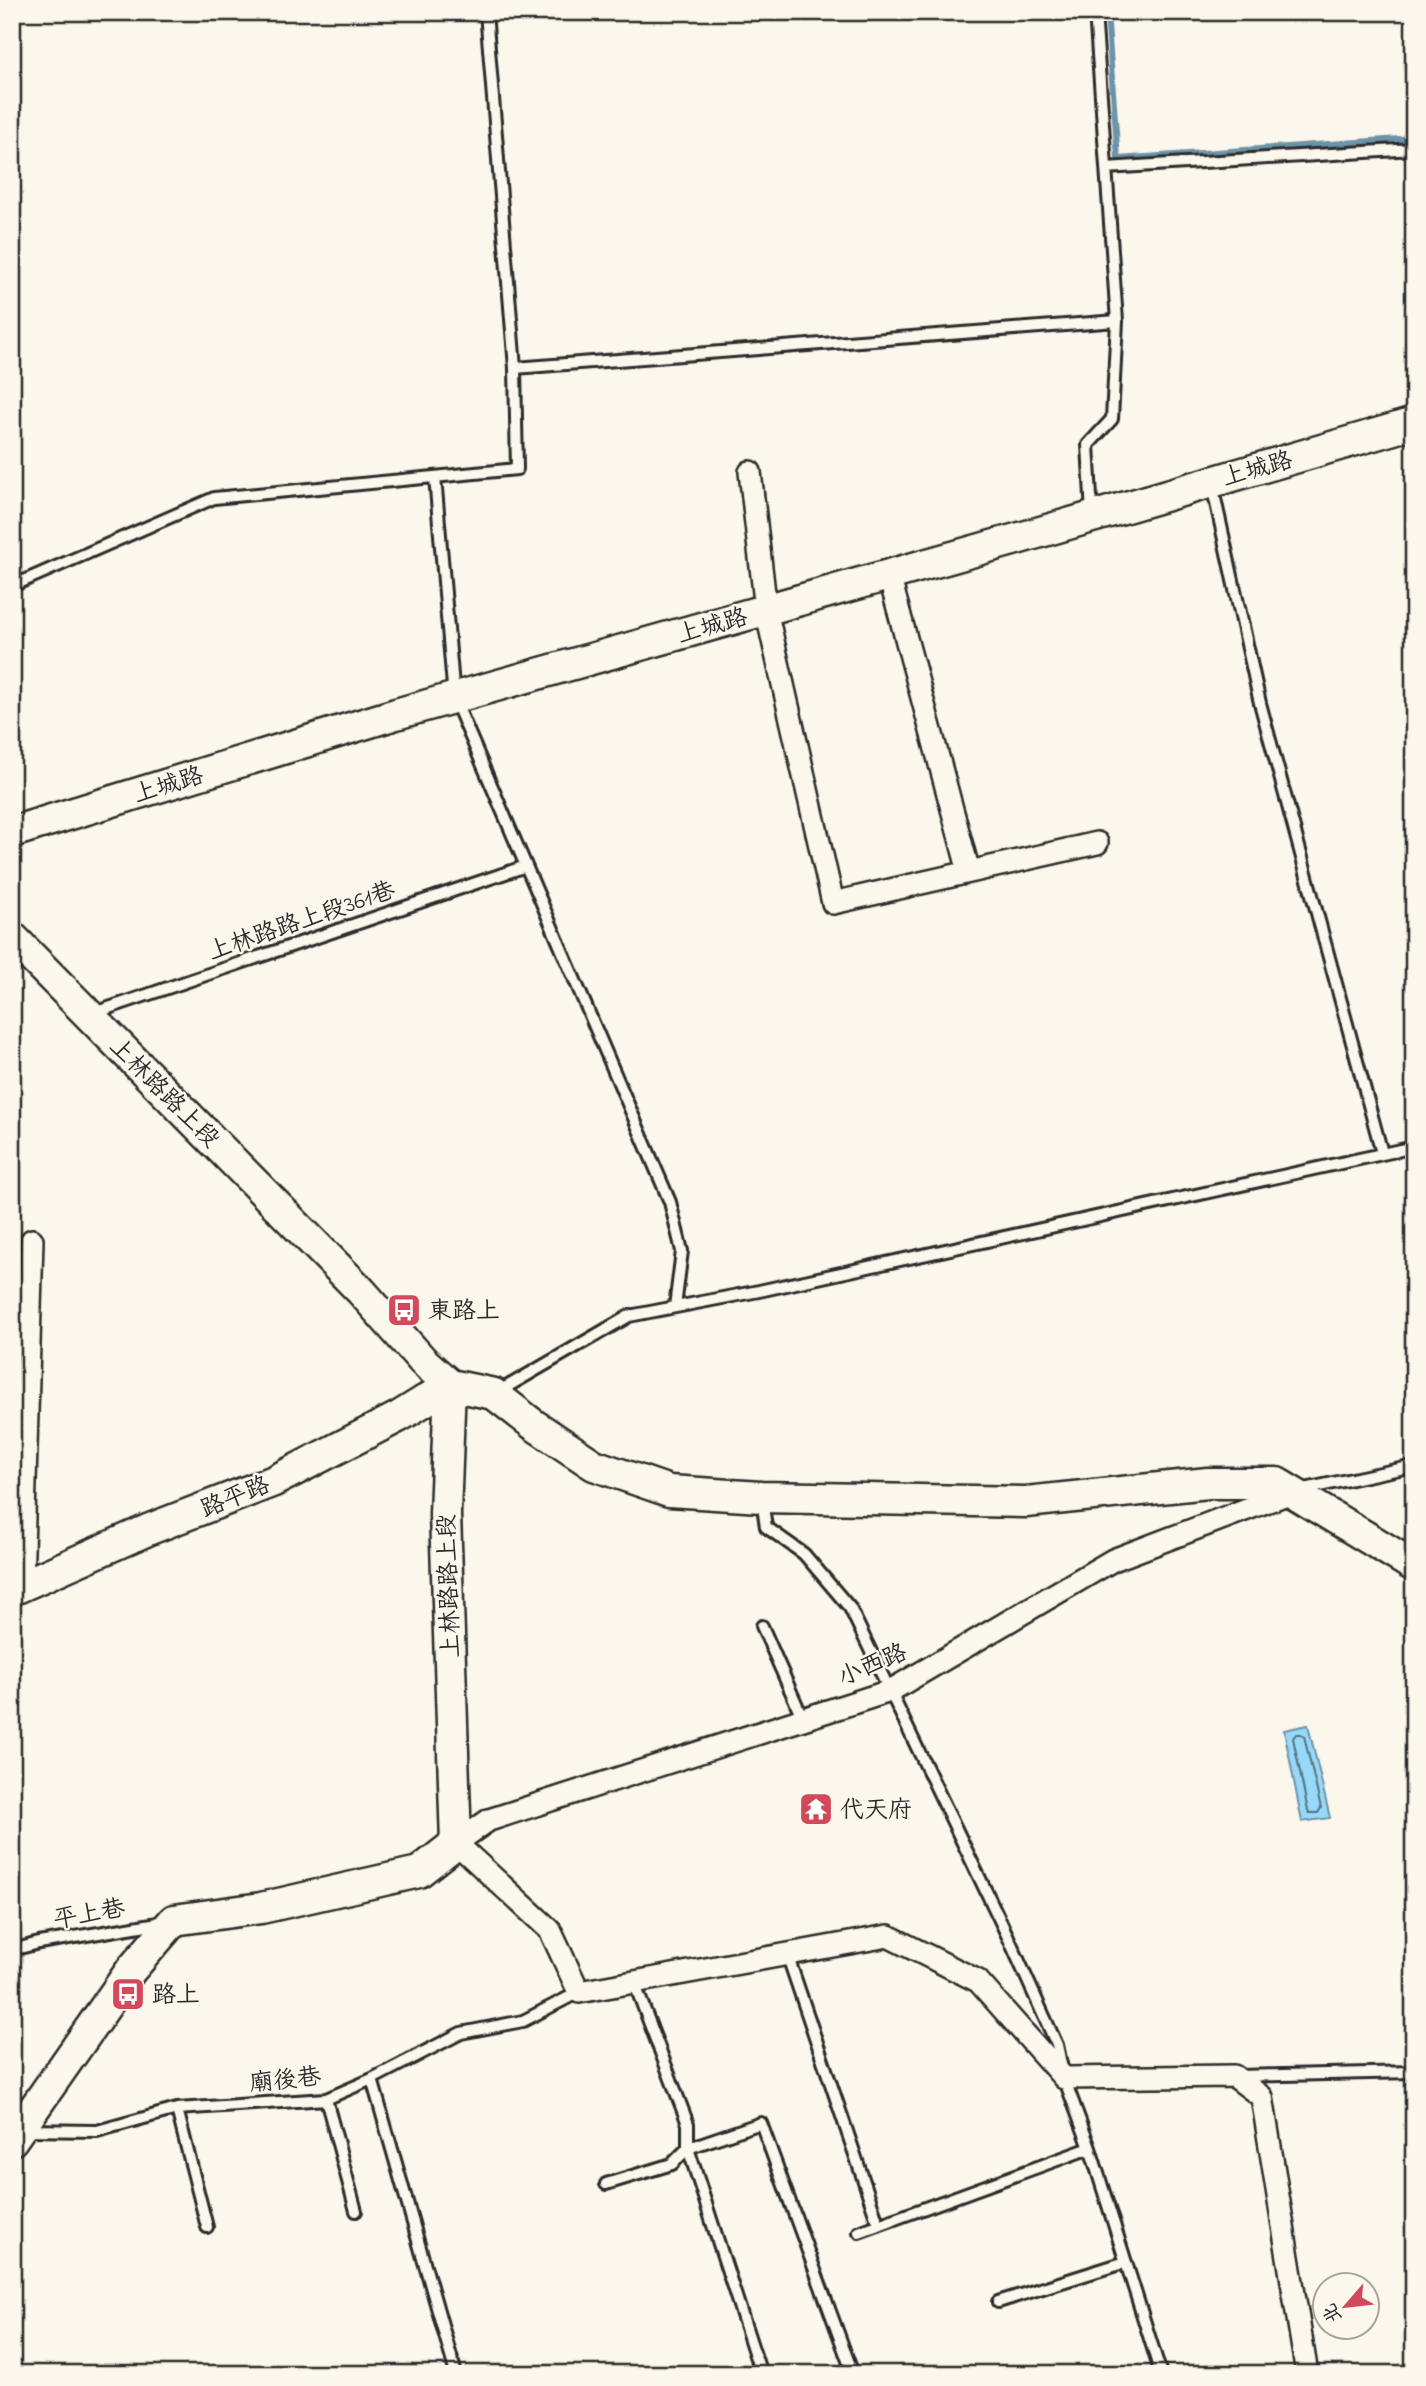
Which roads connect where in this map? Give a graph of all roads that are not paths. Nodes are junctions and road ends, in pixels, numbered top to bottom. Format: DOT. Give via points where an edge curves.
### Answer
graph roads {
  1 [pos="486,12"];
  2 [pos="1094,12"];
  3 [pos="1414,149"];
  4 [pos="1106,168"];
  5 [pos="1117,321"];
  6 [pos="515,369"];
  7 [pos="1414,423"];
  8 [pos="750,472"];
  9 [pos="435,477"];
  10 [pos="1211,482"];
  11 [pos="1092,517"];
  12 [pos="889,575"];
  13 [pos="12,586"];
  14 [pos="766,610"];
  15 [pos="454,698"];
  16 [pos="12,832"];
  17 [pos="1097,843"];
  18 [pos="526,866"];
  19 [pos="969,872"];
  20 [pos="12,937"];
  21 [pos="89,1014"];
  22 [pos="1414,1147"];
  23 [pos="1382,1153"];
  24 [pos="32,1240"];
  25 [pos="675,1307"];
  26 [pos="450,1385"];
  27 [pos="494,1394"];
  28 [pos="1414,1466"];
  29 [pos="1292,1492"];
  30 [pos="761,1497"];
  31 [pos="1414,1566"];
  32 [pos="17,1588"];
  33 [pos="761,1626"];
  34 [pos="890,1691"];
  35 [pos="803,1719"];
  36 [pos="456,1843"];
  37 [pos="174,1920"];
  38 [pos="12,1950"];
  39 [pos="787,1954"];
  40 [pos="634,1982"];
  41 [pos="579,1992"];
  42 [pos="1414,2072"];
  43 [pos="1234,2076"];
  44 [pos="1064,2078"];
  45 [pos="372,2079"];
  46 [pos="326,2099"];
  47 [pos="177,2109"];
  48 [pos="15,2135"];
  49 [pos="688,2148"];
  50 [pos="1090,2148"];
  51 [pos="606,2184"];
  52 [pos="356,2211"];
  53 [pos="876,2217"];
  54 [pos="207,2227"];
  55 [pos="859,2232"];
  56 [pos="1126,2262"];
  57 [pos="998,2302"];
  58 [pos="456,2374"];
  59 [pos="761,2374"];
  60 [pos="853,2374"];
  61 [pos="1161,2374"];
  62 [pos="1307,2374"];
  1 -- 6 [label="lane"];
  2 -- 4 [label="lane"];
  3 -- 4 [label="lane"];
  4 -- 5 [label="lane"];
  5 -- 6 [label="lane"];
  5 -- 11 [label="lane" via="1112,419 1088,445"];
  6 -- 9 [label="lane" via="517,469"];
  7 -- 10 [label="street, 上城路"];
  8 -- 14 [label="street"];
  9 -- 13 [label="lane" via="214,498"];
  9 -- 15 [label="lane"];
  10 -- 11 [label="street, 上城路"];
  10 -- 23 [label="lane" via="1260,703"];
  11 -- 12 [label="street, 上城路"];
  12 -- 14 [label="street, 上城路"];
  12 -- 19 [label="street"];
  14 -- 15 [label="street, 上城路"];
  14 -- 19 [label="street" via="833,903"];
  15 -- 16 [label="street, 上城路"];
  15 -- 18 [label="lane"];
  17 -- 19 [label="street"];
  18 -- 21 [label="lane, 上林路路上段361巷"];
  18 -- 25 [label="lane" via="670,1202 682,1251"];
  20 -- 21 [label="street, 上林路路上段"];
  21 -- 26 [label="street, 上林路路上段"];
  22 -- 23 [label="lane"];
  23 -- 25 [label="lane"];
  24 -- 32 [label="street"];
  25 -- 27 [label="lane" via="629,1316"];
  26 -- 27 [label="street"];
  26 -- 32 [label="street, 路平路" via="274,1481"];
  26 -- 36 [label="street, 上林路路上段" via="445,1514"];
  27 -- 30 [label="street" via="594,1465 669,1491"];
  28 -- 29 [label="lane"];
  29 -- 30 [label="street" via="1277,1483 1208,1483 1026,1502"];
  29 -- 31 [label="street"];
  29 -- 34 [label="street, 小西路" via="1113,1560"];
  30 -- 34 [label="lane" via="766,1527 804,1554 850,1608"];
  33 -- 35 [label="lane"];
  34 -- 35 [label="street, 小西路"];
  34 -- 44 [label="lane" via="1057,2045"];
  35 -- 36 [label="street, 小西路" via="489,1820"];
  36 -- 37 [label="street" via="419,1872 261,1908"];
  36 -- 41 [label="street" via="550,1930"];
  37 -- 38 [label="lane, 平上巷"];
  37 -- 48 [label="street" via="131,1970"];
  39 -- 40 [label="street"];
  39 -- 44 [label="street" via="888,1936 978,1981"];
  39 -- 53 [label="lane"];
  40 -- 41 [label="street"];
  40 -- 49 [label="lane" via="688,2124"];
  41 -- 45 [label="lane, 廟後巷" via="523,2021 461,2033"];
  42 -- 43 [label="lane"];
  43 -- 44 [label="street"];
  43 -- 62 [label="street" via="1262,2097"];
  44 -- 50 [label="lane"];
  45 -- 46 [label="lane, 廟後巷"];
  45 -- 58 [label="lane"];
  46 -- 47 [label="lane, 廟後巷"];
  46 -- 52 [label="lane"];
  47 -- 48 [label="lane, 廟後巷" via="97,2131"];
  47 -- 54 [label="lane"];
  49 -- 51 [label="lane" via="672,2164"];
  49 -- 59 [label="lane"];
  49 -- 60 [label="lane" via="761,2123"];
  50 -- 55 [label="lane"];
  50 -- 56 [label="lane"];
  56 -- 57 [label="lane"];
  56 -- 61 [label="lane"];
}
